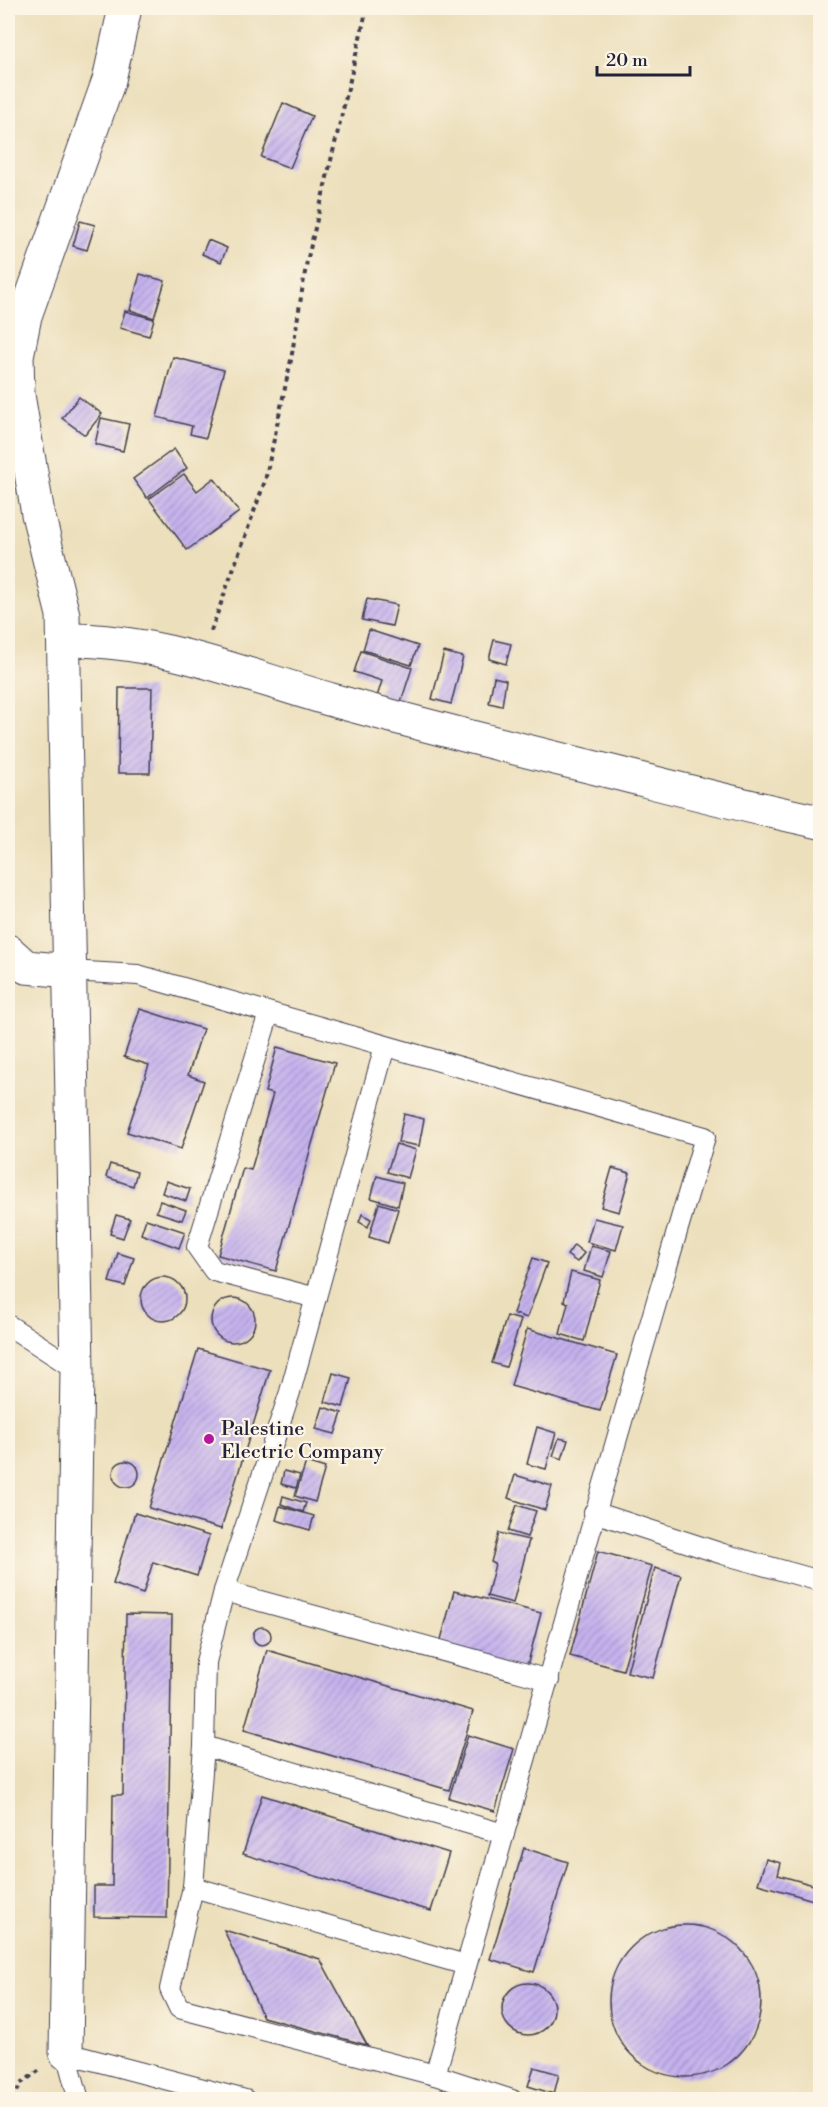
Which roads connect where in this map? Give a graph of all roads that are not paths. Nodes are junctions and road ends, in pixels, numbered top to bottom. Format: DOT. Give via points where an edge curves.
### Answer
graph roads {
  1 [pos="125,8"];
  2 [pos="13,392"];
  3 [pos="64,640"];
  4 [pos="820,822"];
  5 [pos="8,951"];
  6 [pos="70,971"];
  7 [pos="269,1013"];
  8 [pos="385,1046"];
  9 [pos="316,1298"];
  10 [pos="8,1325"];
  11 [pos="77,1370"];
  12 [pos="594,1512"];
  13 [pos="820,1581"];
  14 [pos="224,1591"];
  15 [pos="549,1680"];
  16 [pos="204,1746"];
  17 [pos="504,1834"];
  18 [pos="193,1887"];
  19 [pos="466,1965"];
  20 [pos="66,2053"];
  21 [pos="435,2075"];
  22 [pos="79,2100"];
  23 [pos="245,2100"];
  24 [pos="512,2100"];
  1 -- 2 [label="street" via="109,80 25,316"];
  2 -- 3 [label="street" via="63,615"];
  3 -- 4 [label="street" via="97,639 200,659 471,737"];
  3 -- 6 [label="street"];
  5 -- 6 [label="street" via="26,967"];
  6 -- 7 [label="lane" via="138,975"];
  6 -- 11 [label="street"];
  7 -- 8 [label="lane"];
  7 -- 9 [label="lane" via="197,1247 214,1271"];
  8 -- 9 [label="lane"];
  8 -- 12 [label="lane" via="705,1137"];
  9 -- 14 [label="lane" via="290,1392"];
  10 -- 11 [label="lane"];
  11 -- 20 [label="street"];
  12 -- 13 [label="lane"];
  12 -- 15 [label="lane"];
  14 -- 15 [label="lane"];
  14 -- 16 [label="lane" via="206,1662"];
  15 -- 17 [label="lane"];
  16 -- 17 [label="lane"];
  16 -- 18 [label="lane"];
  17 -- 19 [label="lane"];
  18 -- 19 [label="lane"];
  18 -- 21 [label="lane" via="170,1989 179,2008"];
  19 -- 21 [label="lane"];
  20 -- 22 [label="lane"];
  20 -- 23 [label="lane"];
  21 -- 24 [label="lane"];
}
